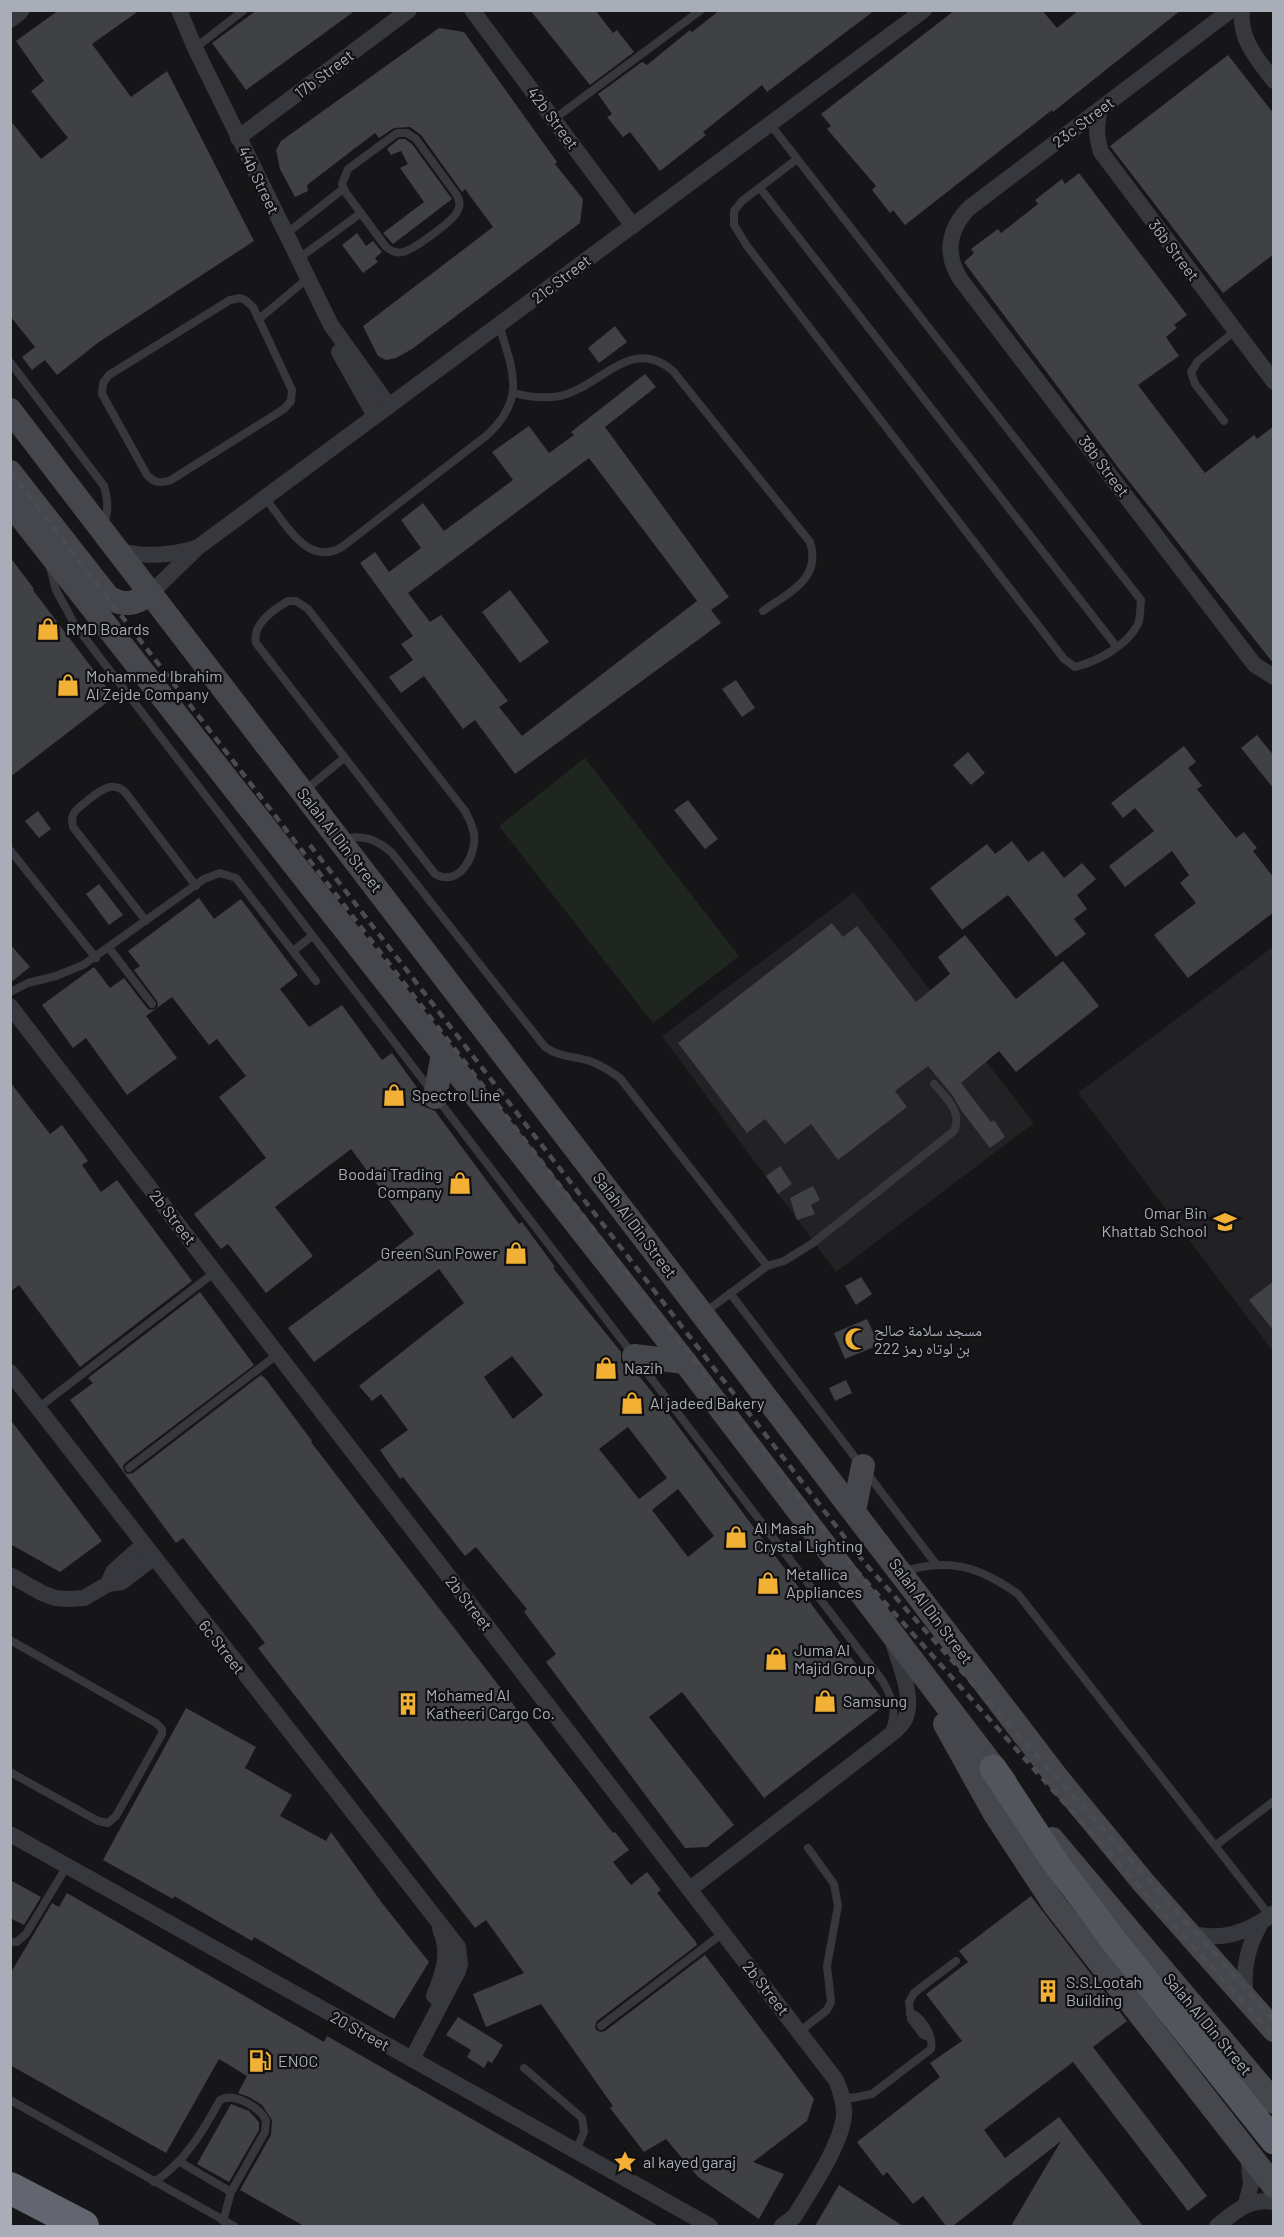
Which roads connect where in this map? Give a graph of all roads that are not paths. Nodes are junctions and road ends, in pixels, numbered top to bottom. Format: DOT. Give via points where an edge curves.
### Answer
graph roads {
  1 [pos="19,10"];
  2 [pos="173,10"];
  3 [pos="179,10"];
  4 [pos="243,10"];
  5 [pos="409,10"];
  6 [pos="472,10"];
  7 [pos="701,10"];
  8 [pos="924,10"];
  9 [pos="1231,10"];
  10 [pos="1242,10"];
  11 [pos="10,17"];
  12 [pos="191,41"];
  13 [pos="1274,81"];
  14 [pos="1100,109"];
  15 [pos="554,119"];
  16 [pos="770,124"];
  17 [pos="238,138"];
  18 [pos="797,159"];
  19 [pos="760,188"];
  20 [pos="343,189"];
  21 [pos="360,213"];
  22 [pos="633,226"];
  23 [pos="286,234"];
  24 [pos="949,245"];
  25 [pos="298,259"];
  26 [pos="308,278"];
  27 [pos="259,319"];
  28 [pos="499,325"];
  29 [pos="1235,331"];
  30 [pos="10,362"];
  31 [pos="1274,382"];
  32 [pos="514,393"];
  33 [pos="10,410"];
  34 [pos="382,412"];
  35 [pos="1224,421"];
  36 [pos="10,472"];
  37 [pos="265,498"];
  38 [pos="10,503"];
  39 [pos="102,529"];
  40 [pos="197,548"];
  41 [pos="48,550"];
  42 [pos="119,551"];
  43 [pos="151,593"];
  44 [pos="763,611"];
  45 [pos="1116,646"];
  46 [pos="1274,677"];
  47 [pos="344,758"];
  48 [pos="303,792"];
  49 [pos="340,840"];
  50 [pos="10,850"];
  51 [pos="196,886"];
  52 [pos="146,921"];
  53 [pos="312,936"];
  54 [pos="109,948"];
  55 [pos="293,951"];
  56 [pos="96,958"];
  57 [pos="316,981"];
  58 [pos="10,992"];
  59 [pos="152,1004"];
  60 [pos="10,1006"];
  61 [pos="444,1054"];
  62 [pos="934,1084"];
  63 [pos="435,1097"];
  64 [pos="767,1266"];
  65 [pos="215,1272"];
  66 [pos="730,1293"];
  67 [pos="703,1314"];
  68 [pos="278,1354"];
  69 [pos="634,1356"];
  70 [pos="686,1362"];
  71 [pos="10,1372"];
  72 [pos="38,1408"];
  73 [pos="862,1466"];
  74 [pos="129,1468"];
  75 [pos="854,1511"];
  76 [pos="148,1552"];
  77 [pos="936,1564"];
  78 [pos="900,1572"];
  79 [pos="10,1575"];
  80 [pos="891,1633"];
  81 [pos="10,1640"];
  82 [pos="919,1671"];
  83 [pos="885,1739"];
  84 [pos="993,1768"];
  85 [pos="10,1772"];
  86 [pos="1274,1801"];
  87 [pos="10,1834"];
  88 [pos="1216,1845"];
  89 [pos="808,1848"];
  90 [pos="67,1866"];
  91 [pos="690,1889"];
  92 [pos="1268,1917"];
  93 [pos="1186,1932"];
  94 [pos="723,1933"];
  95 [pos="10,1942"];
  96 [pos="956,1960"];
  97 [pos="1246,2000"];
  98 [pos="601,2026"];
  99 [pos="1274,2030"];
  100 [pos="799,2032"];
  101 [pos="406,2056"];
  102 [pos="524,2068"];
  103 [pos="842,2096"];
  104 [pos="10,2100"];
  105 [pos="1274,2102"];
  106 [pos="1274,2141"];
  107 [pos="576,2151"];
  108 [pos="1248,2154"];
  109 [pos="180,2162"];
  110 [pos="154,2182"];
  111 [pos="1274,2186"];
  112 [pos="10,2188"];
  113 [pos="231,2192"];
  114 [pos="1274,2202"];
  115 [pos="1246,2204"];
  116 [pos="223,2221"];
  117 [pos="790,2223"];
  118 [pos="83,2226"];
  119 [pos="234,2226"];
  120 [pos="710,2226"];
  121 [pos="1217,2226"];
  1 -- 11 [label="street"];
  2 -- 12 [label="street, 44b Street"];
  3 -- 12 [label="street, 44b Street"];
  4 -- 12 [label="lane"];
  5 -- 17 [label="street, 17b Street"];
  6 -- 15 [label="street, 42b Street"];
  7 -- 15 [label="lane"];
  8 -- 16 [label="street, 21c Street"];
  9 -- 14 [label="street, 23c Street"];
  10 -- 13 [label="street" via="1245,39"];
  12 -- 17 [label="street, 44b Street"];
  14 -- 24 [label="street, 23c Street" via="969,208 959,218"];
  14 -- 29 [label="street, 36b Street" via="1096,123 1101,152"];
  15 -- 22 [label="street, 42b Street"];
  16 -- 18 [label="lane"];
  16 -- 22 [label="street, 21c Street"];
  17 -- 23 [label="street, 44b Street"];
  18 -- 19 [label="lane"];
  18 -- 45 [label="lane" via="1141,600 1139,622"];
  19 -- 45 [label="lane"];
  19 -- 45 [label="lane" via="734,211 734,225 747,246 1064,659 1075,667"];
  20 -- 21 [label="lane"];
  20 -- 21 [label="lane" via="348,169 402,132 416,139 460,204 453,218 400,253 386,247"];
  20 -- 23 [label="lane"];
  21 -- 25 [label="lane"];
  22 -- 28 [label="street, 21c Street"];
  23 -- 25 [label="street, 44b Street"];
  24 -- 46 [label="street, 38b Street" via="952,264 962,280 1247,655"];
  25 -- 26 [label="street, 44b Street"];
  26 -- 27 [label="lane"];
  26 -- 34 [label="street, 44b Street"];
  27 -- 27 [label="lane" via="245,300 230,300 105,378 102,394 151,479 160,483 171,480 288,405 292,390"];
  28 -- 32 [label="lane" via="513,370"];
  28 -- 34 [label="street, 21c Street"];
  29 -- 31 [label="street, 36b Street"];
  29 -- 35 [label="lane" via="1198,361 1191,372 1195,384"];
  30 -- 39 [label="lane" via="104,486 108,507"];
  32 -- 37 [label="lane" via="500,424 334,551 309,550"];
  32 -- 44 [label="lane" via="529,397 560,396 638,357 657,360 673,371 810,542 813,564 809,574"];
  33 -- 39 [label="main road, Salah Al Din Street"];
  34 -- 37 [label="street, 21c Street"];
  36 -- 43 [label="main road" via="108,597 130,604"];
  37 -- 40 [label="street, 21c Street"];
  38 -- 41 [label="main road, Salah Al Din Street"];
  39 -- 42 [label="main road, Salah Al Din Street"];
  40 -- 42 [label="street, 21c Street" via="158,556"];
  40 -- 43 [label="street, 21c Street"];
  41 -- 53 [label="lane" via="56,590 75,625"];
  41 -- 61 [label="main road, Salah Al Din Street"];
  42 -- 43 [label="main road, Salah Al Din Street"];
  43 -- 48 [label="main road, Salah Al Din Street"];
  47 -- 47 [label="lane" via="435,874 447,879 458,874 474,846 474,833 465,811 303,603 288,601 261,622 254,636 256,643"];
  47 -- 48 [label="lane"];
  48 -- 49 [label="main road, Salah Al Din Street"];
  49 -- 64 [label="lane" via="363,837 392,853 544,1047 563,1056 590,1061 620,1077"];
  49 -- 67 [label="main road, Salah Al Din Street"];
  50 -- 56 [label="lane"];
  51 -- 52 [label="lane"];
  51 -- 52 [label="lane" via="125,792 116,786 102,790 75,812 73,827"];
  51 -- 55 [label="lane" via="220,873 236,878"];
  52 -- 54 [label="lane"];
  53 -- 55 [label="lane"];
  53 -- 63 [label="lane"];
  54 -- 56 [label="lane"];
  54 -- 59 [label="lane"];
  55 -- 57 [label="lane"];
  56 -- 58 [label="lane"];
  60 -- 65 [label="street, 2b Street"];
  61 -- 63 [label="main road"];
  61 -- 70 [label="main road, Salah Al Din Street"];
  62 -- 64 [label="lane" via="956,1113 954,1131 806,1248"];
  63 -- 69 [label="lane"];
  64 -- 66 [label="lane"];
  65 -- 68 [label="street, 2b Street"];
  65 -- 72 [label="lane"];
  66 -- 67 [label="lane"];
  66 -- 73 [label="lane"];
  67 -- 75 [label="main road, Salah Al Din Street"];
  68 -- 74 [label="lane"];
  68 -- 91 [label="street, 2b Street"];
  69 -- 70 [label="main road"];
  69 -- 83 [label="lane" via="882,1680 894,1710"];
  70 -- 80 [label="main road, Salah Al Din Street"];
  71 -- 72 [label="street, 6c Street"];
  72 -- 76 [label="street, 6c Street"];
  73 -- 75 [label="main road"];
  73 -- 77 [label="lane"];
  75 -- 78 [label="main road, Salah Al Din Street"];
  76 -- 79 [label="street" via="113,1572 108,1584 84,1598 55,1598"];
  76 -- 101 [label="street, 6c Street" via="435,1920 445,1946 443,1974"];
  77 -- 78 [label="lane"];
  77 -- 88 [label="lane" via="966,1567 993,1577 1018,1594"];
  78 -- 93 [label="main road, Salah Al Din Street" via="1059,1780"];
  80 -- 82 [label="main road, Salah Al Din Street"];
  80 -- 83 [label="street" via="908,1705 905,1719"];
  81 -- 85 [label="lane" via="162,1729 116,1816 108,1823"];
  82 -- 84 [label="main road, Salah Al Din Street"];
  82 -- 108 [label="main road" via="968,1767 1054,1904"];
  83 -- 91 [label="street"];
  84 -- 105 [label="main road, Salah Al Din Street"];
  84 -- 106 [label="main road" via="1114,1941"];
  86 -- 88 [label="lane"];
  87 -- 90 [label="street, 20 Street"];
  88 -- 92 [label="lane"];
  89 -- 100 [label="lane" via="834,1884 838,1906 827,1966 831,2002 827,2010"];
  90 -- 95 [label="lane" via="26,1934"];
  90 -- 101 [label="street, 20 Street"];
  91 -- 94 [label="street, 2b Street"];
  92 -- 93 [label="street" via="1240,1933 1217,1938"];
  92 -- 97 [label="street" via="1253,1936 1244,1968"];
  93 -- 97 [label="main road, Salah Al Din Street"];
  94 -- 98 [label="lane"];
  94 -- 100 [label="street, 2b Street"];
  96 -- 103 [label="lane" via="909,2002 910,2013 918,2017 932,2041 931,2049 881,2088 862,2097"];
  97 -- 99 [label="main road, Salah Al Din Street"];
  100 -- 103 [label="street, 2b Street" via="836,2080"];
  101 -- 107 [label="street, 20 Street"];
  102 -- 107 [label="lane" via="582,2118 584,2132"];
  103 -- 117 [label="street, 2b Street" via="842,2130"];
  104 -- 110 [label="lane"];
  107 -- 120 [label="street, 20 Street"];
  108 -- 111 [label="main road"];
  108 -- 115 [label="street" via="1251,2184"];
  109 -- 110 [label="lane"];
  109 -- 113 [label="lane"];
  109 -- 113 [label="lane" via="220,2100 232,2096 259,2111 266,2120 265,2132"];
  110 -- 116 [label="lane"];
  112 -- 118 [label="highway"];
  113 -- 116 [label="lane"];
  114 -- 115 [label="street"];
  115 -- 121 [label="street"];
  116 -- 119 [label="lane"];
}
